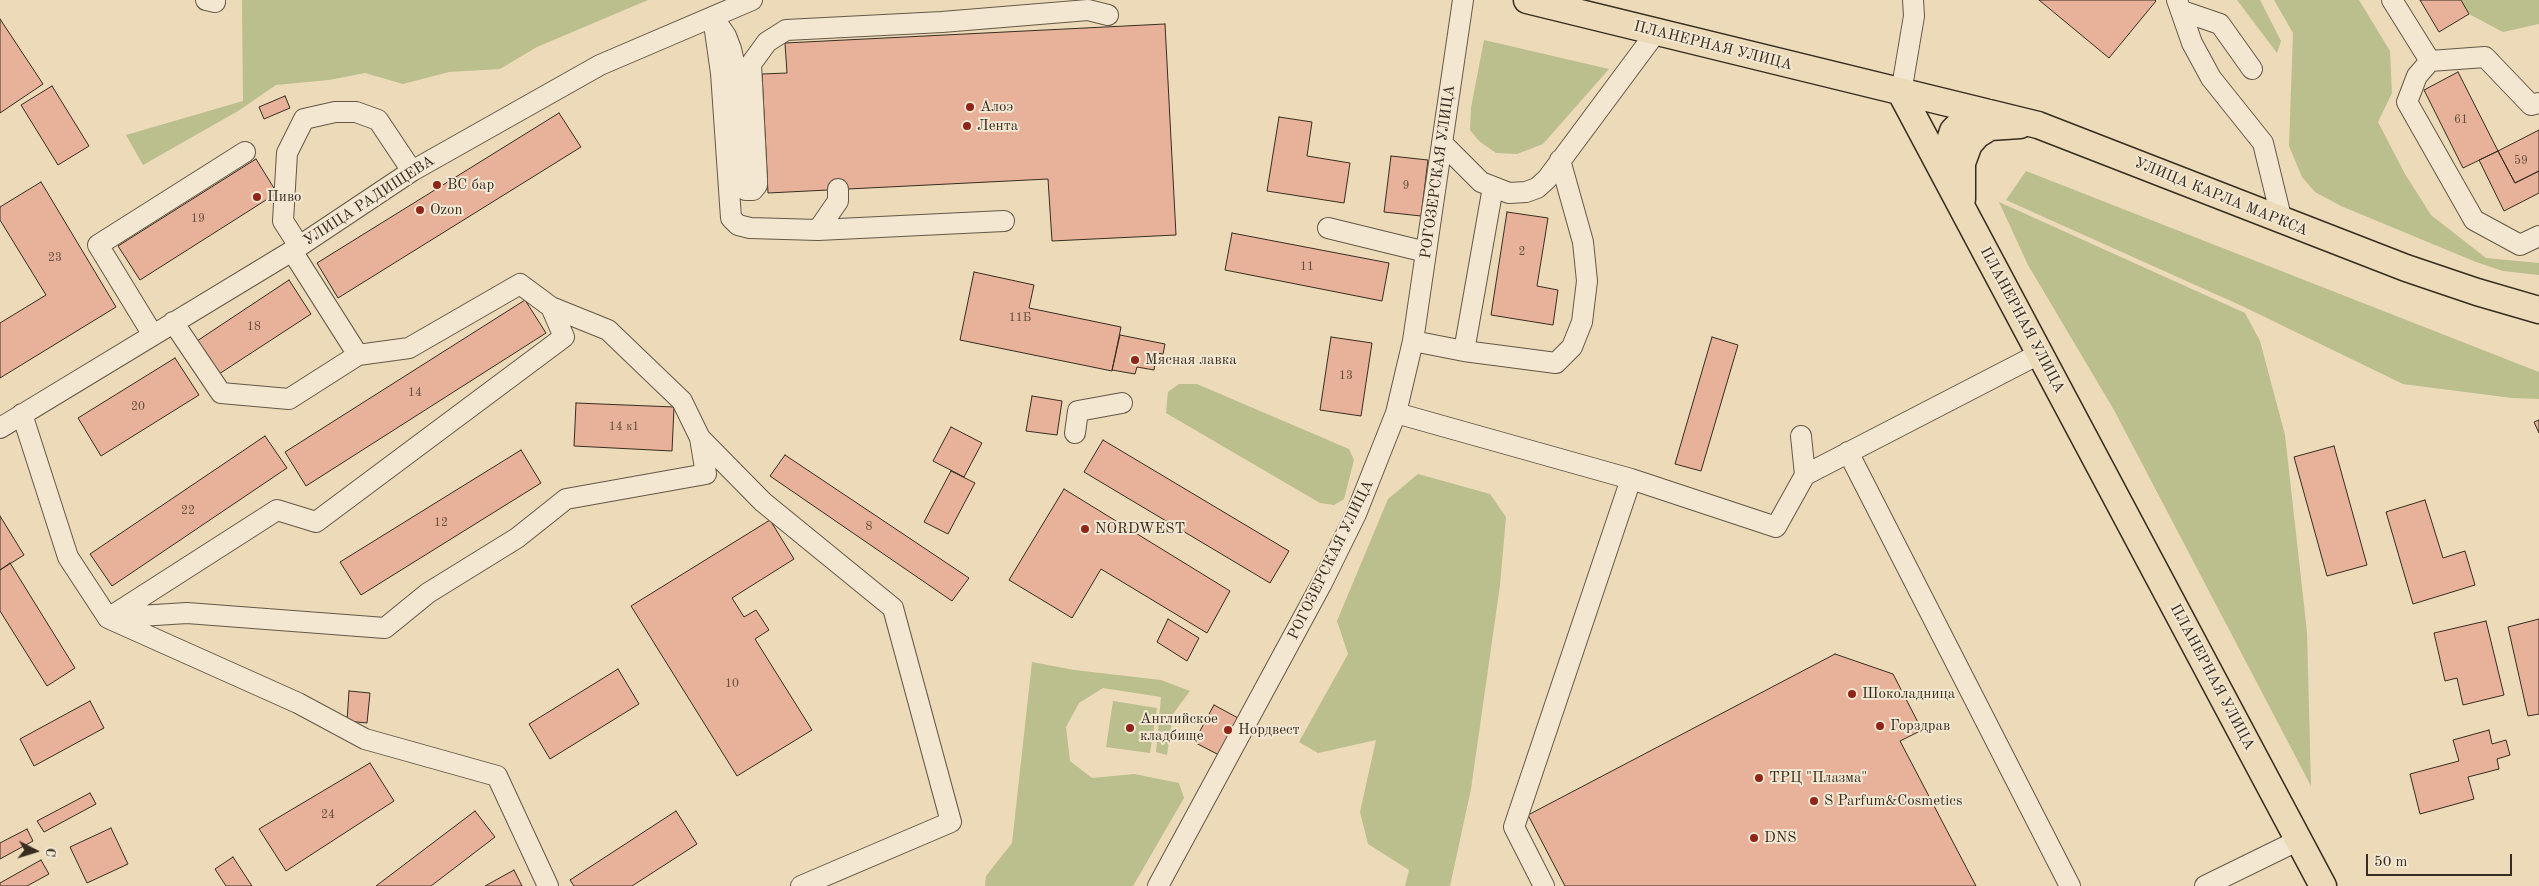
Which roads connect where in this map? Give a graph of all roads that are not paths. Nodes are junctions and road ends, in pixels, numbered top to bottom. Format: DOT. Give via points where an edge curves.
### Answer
graph roads {
  1 [pos="206,0"];
  2 [pos="215,0"];
  3 [pos="752,0"];
  4 [pos="1463,0"];
  5 [pos="1527,0"];
  6 [pos="1913,0"];
  7 [pos="2392,0"];
  8 [pos="2179,6"];
  9 [pos="1108,15"];
  10 [pos="712,17"];
  11 [pos="1657,32"];
  12 [pos="721,39"];
  13 [pos="2430,61"];
  14 [pos="2252,70"];
  15 [pos="1901,93"];
  16 [pos="2539,103"];
  17 [pos="1985,112"];
  18 [pos="2038,125"];
  19 [pos="1442,143"];
  20 [pos="245,152"];
  21 [pos="1560,160"];
  22 [pos="412,171"];
  23 [pos="1951,183"];
  24 [pos="1493,187"];
  25 [pos="838,189"];
  26 [pos="1962,207"];
  27 [pos="1004,221"];
  28 [pos="2282,221"];
  29 [pos="1328,228"];
  30 [pos="818,230"];
  31 [pos="2539,236"];
  32 [pos="296,248"];
  33 [pos="1426,252"];
  34 [pos="551,307"];
  35 [pos="2539,310"];
  36 [pos="173,322"];
  37 [pos="153,335"];
  38 [pos="1413,341"];
  39 [pos="1464,351"];
  40 [pos="2039,354"];
  41 [pos="358,355"];
  42 [pos="1122,403"];
  43 [pos="1396,413"];
  44 [pos="22,414"];
  45 [pos="0,428"];
  46 [pos="1075,433"];
  47 [pos="1802,436"];
  48 [pos="700,438"];
  49 [pos="1848,452"];
  50 [pos="1804,475"];
  51 [pos="1631,479"];
  52 [pos="108,618"];
  53 [pos="2299,840"];
  54 [pos="548,886"];
  55 [pos="802,886"];
  56 [pos="1158,886"];
  57 [pos="1544,886"];
  58 [pos="2070,886"];
  59 [pos="2205,886"];
  60 [pos="2324,886"];
  1 -- 2 [label="street"];
  3 -- 10 [label="street, УЛИЦА РАДИЩЕВА"];
  4 -- 19 [label="street, РОГОЗЕРСКАЯ УЛИЦА"];
  5 -- 11 [label="main road, ПЛАНЕРНАЯ УЛИЦА"];
  6 -- 15 [label="street" via="1914,16"];
  7 -- 13 [label="street"];
  8 -- 14 [label="street" via="2220,24"];
  8 -- 28 [label="street" via="2192,43 2211,78 2263,143"];
  9 -- 12 [label="street" via="1088,10 786,30 767,42 751,64 757,179 753,190 746,190 743,184 735,67"];
  10 -- 12 [label="street"];
  10 -- 22 [label="street, УЛИЦА РАДИЩЕВА" via="600,65"];
  11 -- 15 [label="main road, ПЛАНЕРНАЯ УЛИЦА"];
  11 -- 21 [label="street"];
  12 -- 30 [label="street" via="731,218 738,225 750,228"];
  13 -- 16 [label="street" via="2485,56 2531,105"];
  13 -- 31 [label="street" via="2417,76 2407,102 2474,220 2520,245"];
  15 -- 17 [label="main road, УЛИЦА КАРЛА МАРКСА"];
  15 -- 23 [label="main road, ПЛАНЕРНАЯ УЛИЦА"];
  17 -- 18 [label="main road, УЛИЦА КАРЛА МАРКСА"];
  17 -- 23 [label="main road" via="1968,116 1953,131 1944,159"];
  18 -- 26 [label="main road" via="1990,127 1968,144 1960,182"];
  18 -- 28 [label="main road, УЛИЦА КАРЛА МАРКСА"];
  19 -- 24 [label="street" via="1481,182"];
  19 -- 33 [label="street, РОГОЗЕРСКАЯ УЛИЦА"];
  20 -- 37 [label="street" via="98,245"];
  21 -- 24 [label="street" via="1537,188 1509,194"];
  21 -- 39 [label="street" via="1584,242 1587,281 1582,322 1572,348 1556,362"];
  22 -- 32 [label="street, УЛИЦА РАДИЩЕВА"];
  22 -- 32 [label="street" via="378,120 356,112 335,112 304,119 287,153 283,220"];
  23 -- 26 [label="main road, ПЛАНЕРНАЯ УЛИЦА"];
  24 -- 39 [label="street"];
  25 -- 30 [label="street" via="838,202"];
  26 -- 40 [label="main road, ПЛАНЕРНАЯ УЛИЦА"];
  27 -- 30 [label="street"];
  28 -- 35 [label="main road, УЛИЦА КАРЛА МАРКСА" via="2415,271"];
  29 -- 33 [label="street"];
  32 -- 36 [label="street, УЛИЦА РАДИЩЕВА"];
  32 -- 41 [label="street"];
  33 -- 38 [label="street, РОГОЗЕРСКАЯ УЛИЦА"];
  34 -- 41 [label="street" via="520,284 409,348"];
  34 -- 48 [label="street" via="608,330 682,401"];
  34 -- 52 [label="street" via="564,338 316,522 277,510"];
  36 -- 37 [label="street, УЛИЦА РАДИЩЕВА"];
  36 -- 41 [label="street" via="221,393 289,399"];
  37 -- 44 [label="street, УЛИЦА РАДИЩЕВА"];
  38 -- 39 [label="street"];
  38 -- 43 [label="street, РОГОЗЕРСКАЯ УЛИЦА"];
  40 -- 49 [label="street"];
  40 -- 53 [label="main road, ПЛАНЕРНАЯ УЛИЦА"];
  42 -- 46 [label="street" via="1078,411"];
  43 -- 51 [label="street"];
  43 -- 56 [label="street, РОГОЗЕРСКАЯ УЛИЦА" via="1356,514 1322,583"];
  44 -- 45 [label="street, УЛИЦА РАДИЩЕВА"];
  44 -- 52 [label="street" via="68,557"];
  47 -- 50 [label="street"];
  48 -- 52 [label="street" via="706,474 566,499 517,538 428,593 385,628 187,613"];
  48 -- 55 [label="street" via="763,502 892,608 951,822"];
  49 -- 50 [label="street"];
  49 -- 58 [label="street"];
  50 -- 51 [label="street" via="1776,527"];
  51 -- 57 [label="street" via="1514,827"];
  52 -- 54 [label="street" via="298,703 365,739 497,776"];
  53 -- 59 [label="street"];
  53 -- 60 [label="main road, ПЛАНЕРНАЯ УЛИЦА"];
}
